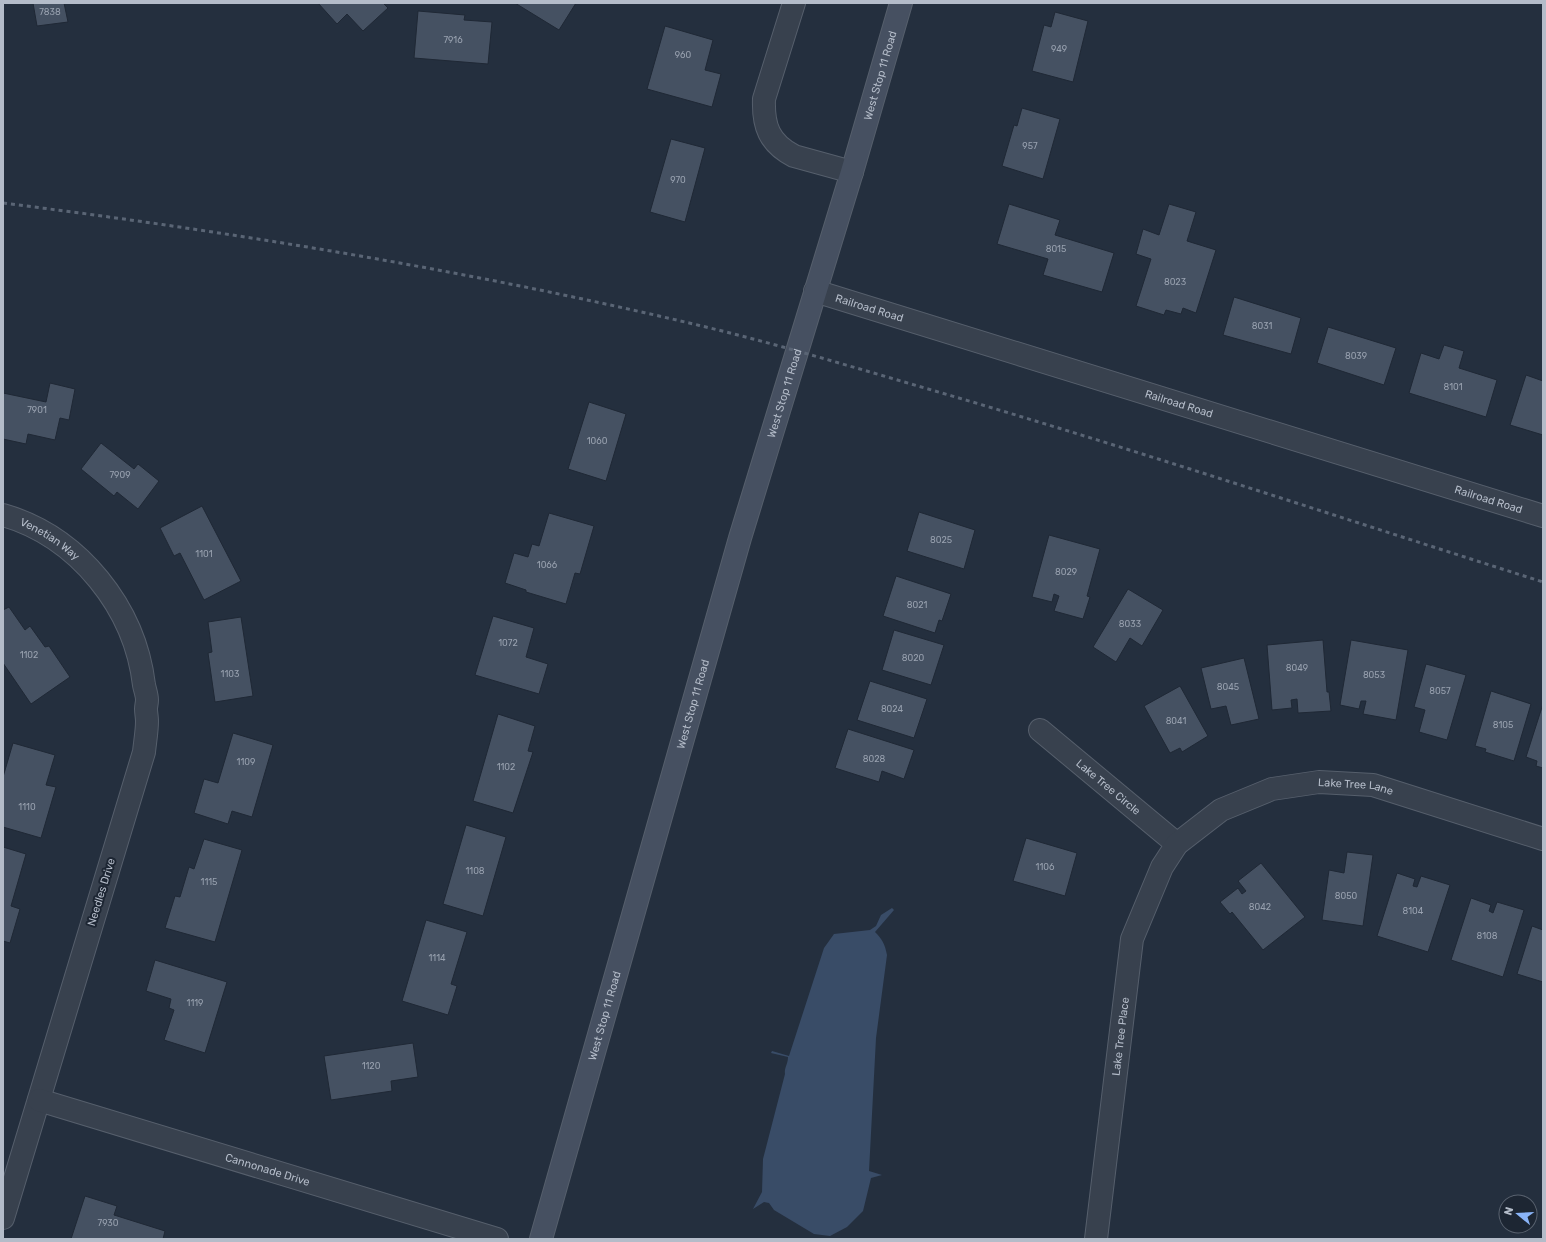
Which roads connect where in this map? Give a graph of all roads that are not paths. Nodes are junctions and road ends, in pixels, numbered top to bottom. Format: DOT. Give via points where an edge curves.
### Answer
graph roads {
  1 [pos="794,3"];
  2 [pos="901,3"];
  3 [pos="852,172"];
  4 [pos="815,291"];
  5 [pos="3,515"];
  6 [pos="1543,516"];
  7 [pos="92,572"];
  8 [pos="1040,730"];
  9 [pos="1543,838"];
  10 [pos="1177,844"];
  11 [pos="39,1100"];
  12 [pos="3,1218"];
  13 [pos="497,1239"];
  14 [pos="541,1239"];
  15 [pos="1096,1239"];
  1 -- 3 [label="street" via="764,99 764,115 768,130 786,152"];
  2 -- 3 [label="main road, West Stop 11 Road"];
  3 -- 4 [label="main road, West Stop 11 Road"];
  4 -- 6 [label="street, Railroad Road"];
  4 -- 14 [label="main road, West Stop 11 Road" via="738,546"];
  5 -- 7 [label="street, Venetian Way" via="46,534 71,552"];
  7 -- 11 [label="street, Needles Drive" via="124,616 142,667 147,700 144,752"];
  8 -- 10 [label="street, Lake Tree Circle"];
  9 -- 10 [label="street, Lake Tree Lane" via="1373,784 1319,782 1272,789 1221,810"];
  10 -- 15 [label="street, Lake Tree Place" via="1162,867 1132,938"];
  11 -- 12 [label="street, Needles Drive"];
  11 -- 13 [label="street, Cannonade Drive"];
}
